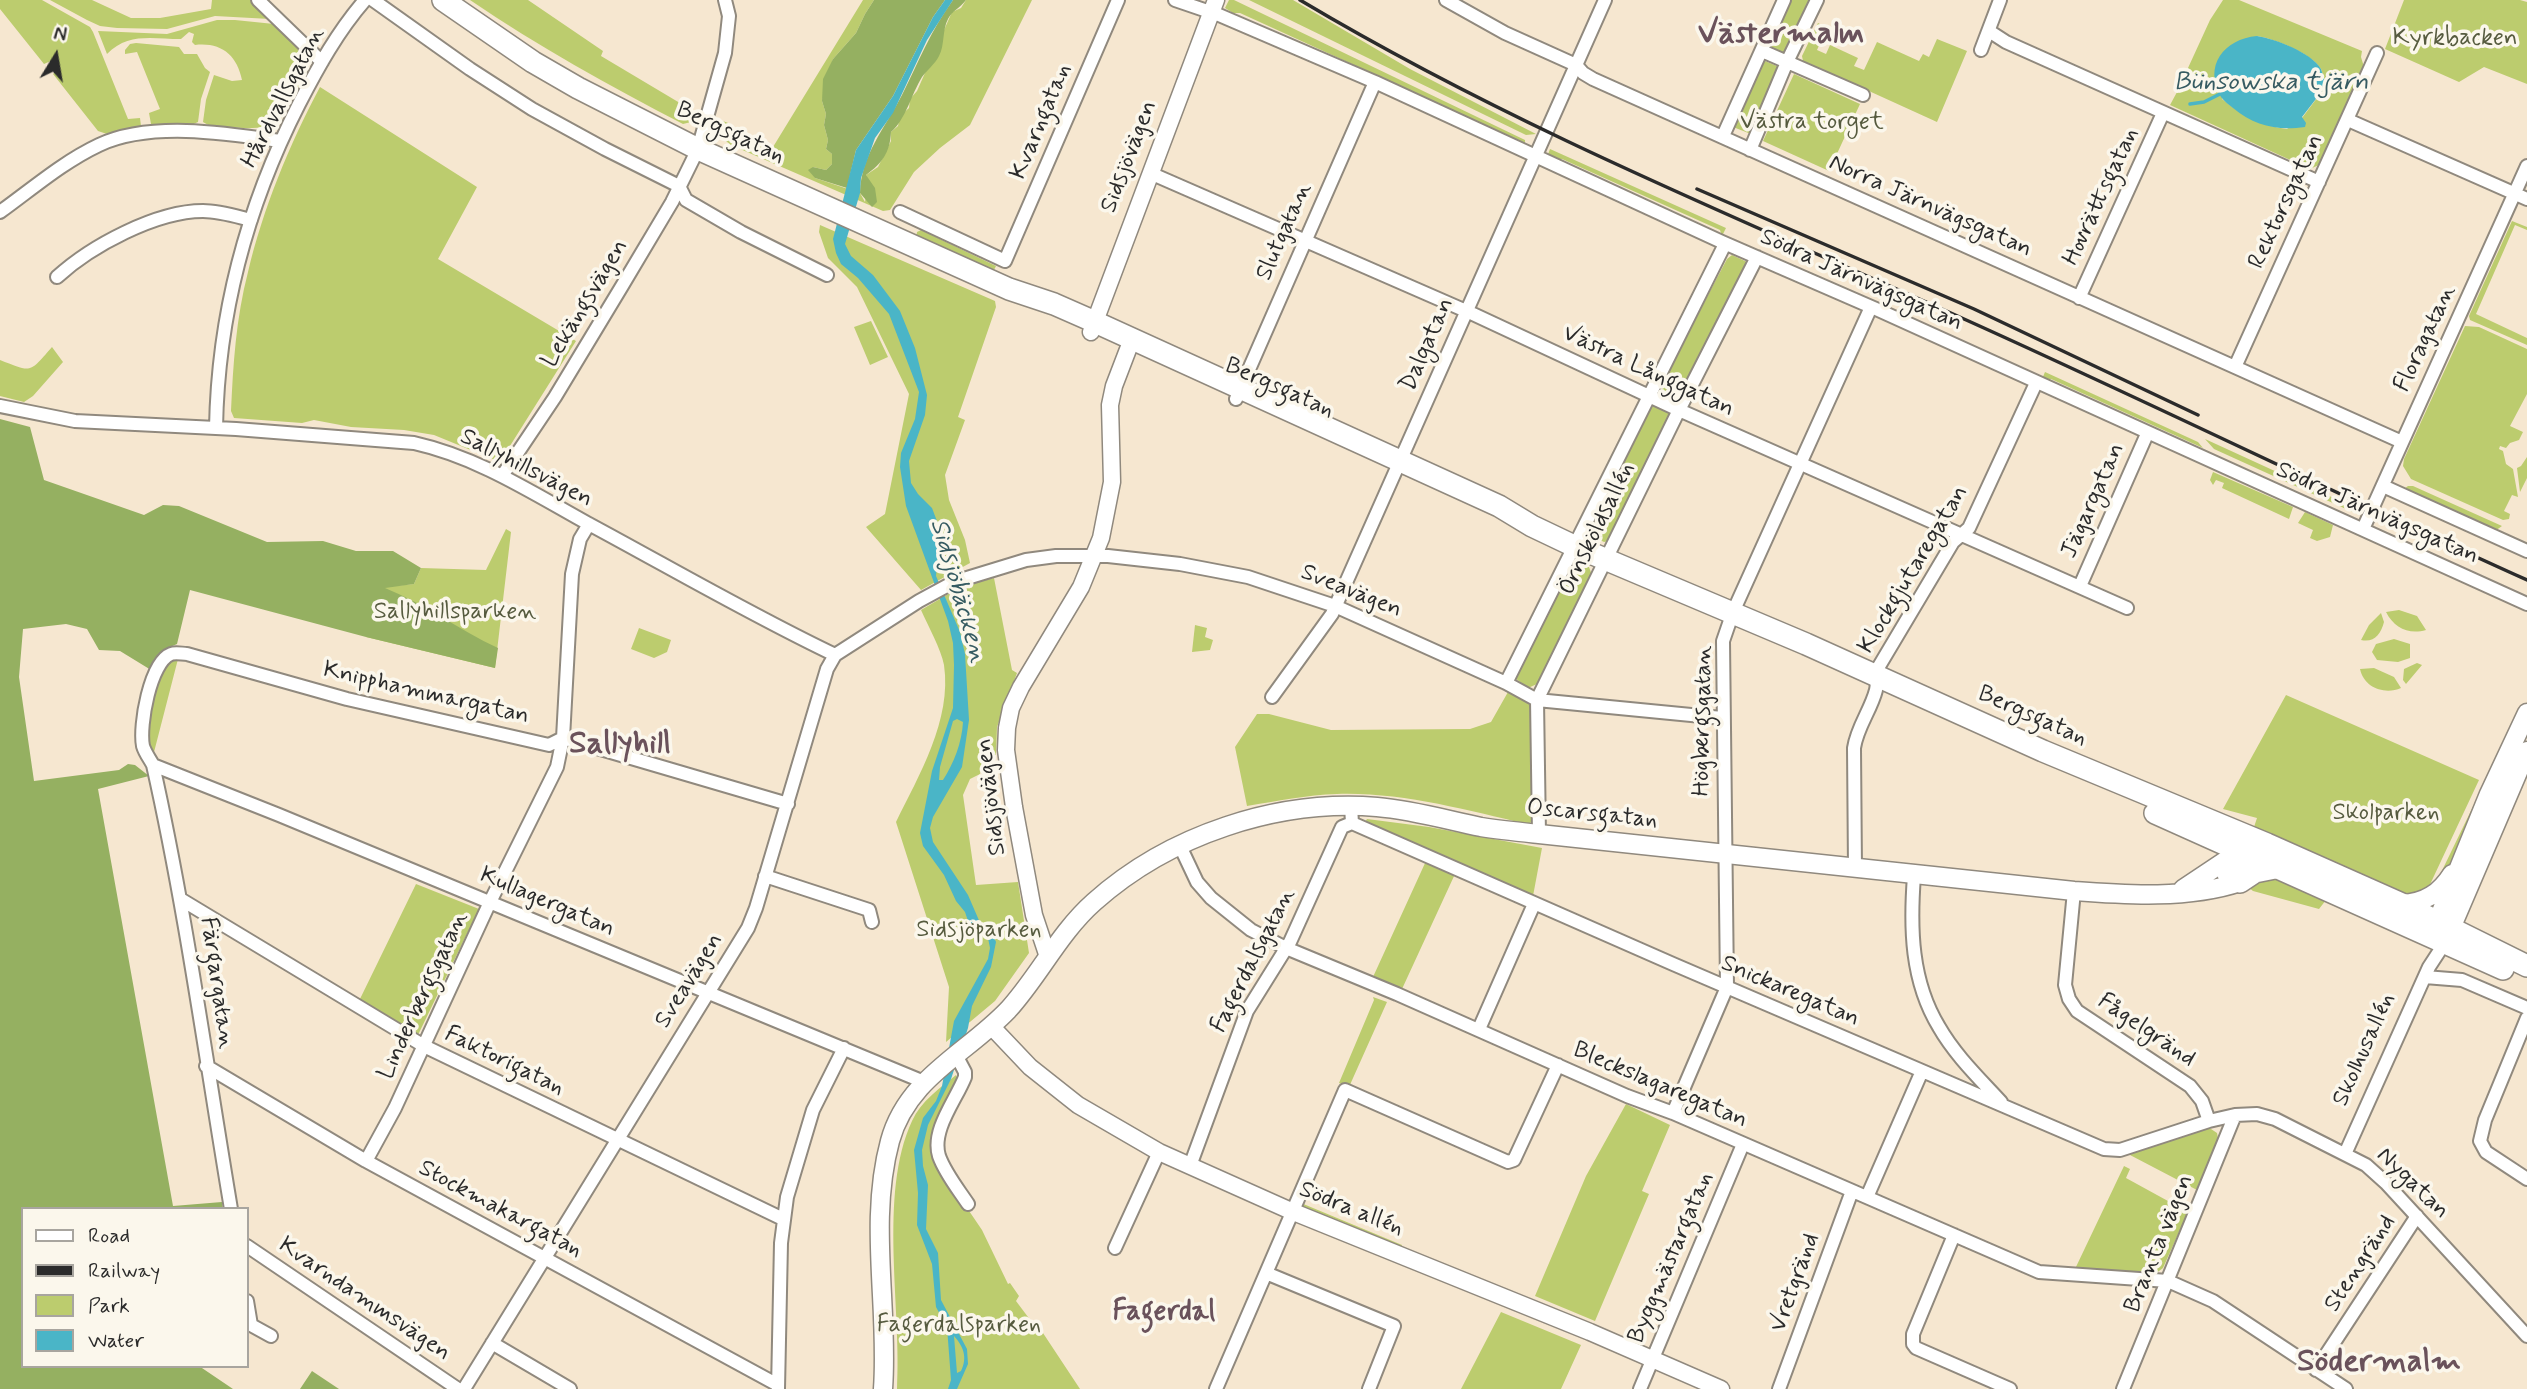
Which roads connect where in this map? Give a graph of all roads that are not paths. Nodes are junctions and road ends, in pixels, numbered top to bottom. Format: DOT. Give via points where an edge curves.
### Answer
graph roads {
  1 [pos="258,0"];
  2 [pos="365,0"];
  3 [pos="373,0"];
  4 [pos="443,0"];
  5 [pos="725,0"];
  6 [pos="1118,0"];
  7 [pos="1175,0"];
  8 [pos="1446,0"];
  9 [pos="1605,0"];
  10 [pos="1784,0"];
  11 [pos="1817,0"];
  12 [pos="2000,0"];
  13 [pos="1214,6"];
  14 [pos="1989,31"];
  15 [pos="1981,50"];
  16 [pos="1762,51"];
  17 [pos="2377,53"];
  18 [pos="322,62"];
  19 [pos="1787,62"];
  20 [pos="1576,65"];
  21 [pos="1375,82"];
  22 [pos="1863,95"];
  23 [pos="2164,113"];
  24 [pos="2348,120"];
  25 [pos="1723,136"];
  26 [pos="280,141"];
  27 [pos="698,149"];
  28 [pos="1751,150"];
  29 [pos="1536,157"];
  30 [pos="2527,166"];
  31 [pos="1150,173"];
  32 [pos="2319,182"];
  33 [pos="679,186"];
  34 [pos="2521,197"];
  35 [pos="0,212"];
  36 [pos="900,212"];
  37 [pos="251,220"];
  38 [pos="919,221"];
  39 [pos="1304,241"];
  40 [pos="905,243"];
  41 [pos="1725,244"];
  42 [pos="1757,257"];
  43 [pos="827,275"];
  44 [pos="57,277"];
  45 [pos="2079,298"];
  46 [pos="1871,307"];
  47 [pos="1465,311"];
  48 [pos="1093,327"];
  49 [pos="1130,344"];
  50 [pos="2235,367"];
  51 [pos="2036,383"];
  52 [pos="1238,394"];
  53 [pos="1650,396"];
  54 [pos="0,406"];
  55 [pos="1679,410"];
  56 [pos="216,428"];
  57 [pos="2147,434"];
  58 [pos="2402,442"];
  59 [pos="1800,464"];
  60 [pos="1399,465"];
  61 [pos="502,476"];
  62 [pos="2383,486"];
  63 [pos="589,524"];
  64 [pos="2363,529"];
  65 [pos="1962,534"];
  66 [pos="1574,546"];
  67 [pos="2527,551"];
  68 [pos="1094,555"];
  69 [pos="1607,560"];
  70 [pos="2080,586"];
  71 [pos="2527,604"];
  72 [pos="1335,606"];
  73 [pos="2127,608"];
  74 [pos="1732,617"];
  75 [pos="835,655"];
  76 [pos="1876,682"];
  77 [pos="1506,683"];
  78 [pos="1272,697"];
  79 [pos="1537,700"];
  80 [pos="2527,713"];
  81 [pos="1722,718"];
  82 [pos="563,738"];
  83 [pos="2527,751"];
  84 [pos="153,765"];
  85 [pos="2513,780"];
  86 [pos="788,804"];
  87 [pos="1352,815"];
  88 [pos="2233,831"];
  89 [pos="1539,834"];
  90 [pos="2214,842"];
  91 [pos="1180,846"];
  92 [pos="1724,854"];
  93 [pos="2241,854"];
  94 [pos="2463,856"];
  95 [pos="2275,868"];
  96 [pos="1855,869"];
  97 [pos="765,876"];
  98 [pos="1914,876"];
  99 [pos="2223,879"];
  100 [pos="2346,879"];
  101 [pos="2074,891"];
  102 [pos="182,900"];
  103 [pos="490,902"];
  104 [pos="1534,904"];
  105 [pos="2402,904"];
  106 [pos="2460,905"];
  107 [pos="873,922"];
  108 [pos="2446,934"];
  109 [pos="1286,948"];
  110 [pos="1048,957"];
  111 [pos="2527,966"];
  112 [pos="2427,972"];
  113 [pos="2527,979"];
  114 [pos="1727,987"];
  115 [pos="708,992"];
  116 [pos="2527,1009"];
  117 [pos="2527,1018"];
  118 [pos="1479,1029"];
  119 [pos="985,1032"];
  120 [pos="424,1046"];
  121 [pos="844,1048"];
  122 [pos="958,1061"];
  123 [pos="1558,1065"];
  124 [pos="206,1066"];
  125 [pos="1922,1071"];
  126 [pos="930,1078"];
  127 [pos="2006,1107"];
  128 [pos="1673,1113"];
  129 [pos="2235,1115"];
  130 [pos="2209,1121"];
  131 [pos="617,1139"];
  132 [pos="1743,1144"];
  133 [pos="1159,1152"];
  134 [pos="2345,1154"];
  135 [pos="366,1161"];
  136 [pos="1190,1166"];
  137 [pos="2527,1179"];
  138 [pos="1852,1191"];
  139 [pos="1867,1197"];
  140 [pos="968,1204"];
  141 [pos="231,1207"];
  142 [pos="1291,1211"];
  143 [pos="2417,1216"];
  144 [pos="783,1219"];
  145 [pos="1954,1235"];
  146 [pos="248,1247"];
  147 [pos="1115,1248"];
  148 [pos="544,1258"];
  149 [pos="1266,1273"];
  150 [pos="2168,1281"];
  151 [pos="248,1307"];
  152 [pos="271,1336"];
  153 [pos="2527,1336"];
  154 [pos="492,1343"];
  155 [pos="1652,1360"];
  156 [pos="2316,1370"];
  157 [pos="778,1387"];
  158 [pos="458,1389"];
  159 [pos="464,1389"];
  160 [pos="570,1389"];
  161 [pos="883,1389"];
  162 [pos="1216,1389"];
  163 [pos="1369,1389"];
  164 [pos="1640,1389"];
  165 [pos="1721,1389"];
  166 [pos="1779,1389"];
  167 [pos="2010,1389"];
  168 [pos="2123,1389"];
  169 [pos="2346,1389"];
  1 -- 18 [label="street"];
  2 -- 18 [label="street, Hårdvallsgatan"];
  3 -- 33 [label="street" via="532,108"];
  4 -- 27 [label="highway, Bergsgatan" via="533,62"];
  5 -- 27 [label="street, Lekängsvägen" via="729,16 725,53"];
  6 -- 38 [label="street, Kvarngatan" via="1005,261"];
  7 -- 13 [label="street, Södra Järnvägsgatan"];
  8 -- 20 [label="street, Norra Järnvägsgatan"];
  9 -- 20 [label="street, Dalgatan"];
  10 -- 16 [label="street"];
  11 -- 19 [label="street"];
  12 -- 14 [label="street"];
  13 -- 21 [label="street, Södra Järnvägsgatan"];
  13 -- 31 [label="street, Sidsjövägen"];
  14 -- 15 [label="street"];
  14 -- 23 [label="street"];
  16 -- 19 [label="street"];
  16 -- 25 [label="street"];
  17 -- 24 [label="street, Rektorsgatan"];
  18 -- 26 [label="street, Hårdvallsgatan"];
  19 -- 22 [label="street"];
  19 -- 28 [label="street"];
  20 -- 25 [label="street, Norra Järnvägsgatan" via="1593,79"];
  20 -- 29 [label="street, Dalgatan"];
  21 -- 29 [label="street, Södra Järnvägsgatan"];
  21 -- 39 [label="street, Slutgatan"];
  23 -- 32 [label="street"];
  23 -- 45 [label="street, Hovrättsgatan"];
  24 -- 32 [label="street, Rektorsgatan"];
  24 -- 34 [label="street"];
  25 -- 28 [label="street, Norra Järnvägsgatan"];
  26 -- 35 [label="street" via="177,132 117,138 84,154"];
  26 -- 37 [label="street, Hårdvallsgatan"];
  27 -- 33 [label="street, Lekängsvägen"];
  27 -- 40 [label="highway, Bergsgatan"];
  28 -- 45 [label="street, Norra Järnvägsgatan"];
  29 -- 41 [label="street, Södra Järnvägsgatan"];
  29 -- 47 [label="street, Dalgatan"];
  30 -- 34 [label="street, Floragatan"];
  31 -- 39 [label="street, Västra Långgatan"];
  31 -- 48 [label="street, Sidsjövägen"];
  32 -- 50 [label="street, Rektorsgatan"];
  33 -- 43 [label="street" via="686,200"];
  33 -- 61 [label="street, Lekängsvägen"];
  34 -- 58 [label="street, Floragatan"];
  36 -- 38 [label="street"];
  37 -- 44 [label="street" via="200,211 168,218 105,243"];
  37 -- 56 [label="street, Hårdvallsgatan" via="225,330"];
  38 -- 40 [label="street"];
  39 -- 47 [label="street, Västra Långgatan"];
  39 -- 52 [label="street, Slutgatan"];
  40 -- 48 [label="highway, Bergsgatan" via="1009,289 1050,313"];
  41 -- 42 [label="street, Södra Järnvägsgatan"];
  41 -- 53 [label="street, Örnsköldsallén"];
  42 -- 46 [label="street, Södra Järnvägsgatan"];
  42 -- 55 [label="street, Örnsköldsallén"];
  45 -- 50 [label="street, Norra Järnvägsgatan"];
  46 -- 51 [label="street, Södra Järnvägsgatan"];
  46 -- 59 [label="street, Högbergsgatan"];
  47 -- 53 [label="street, Västra Långgatan"];
  47 -- 60 [label="street, Dalgatan"];
  48 -- 49 [label="highway, Bergsgatan"];
  49 -- 52 [label="highway, Bergsgatan"];
  49 -- 68 [label="street, Sidsjövägen" via="1110,405 1112,482"];
  50 -- 58 [label="street, Norra Järnvägsgatan"];
  51 -- 57 [label="street, Södra Järnvägsgatan"];
  51 -- 65 [label="street, Klockgjutaregatan" via="1969,528"];
  52 -- 60 [label="highway, Bergsgatan"];
  53 -- 55 [label="street, Västra Långgatan"];
  53 -- 66 [label="street, Örnsköldsallén"];
  54 -- 56 [label="street, Sallyhillsvägen" via="75,421"];
  55 -- 59 [label="street, Västra Långgatan"];
  55 -- 69 [label="street, Örnsköldsallén"];
  56 -- 61 [label="street, Sallyhillsvägen" via="414,443 455,454"];
  57 -- 64 [label="street, Södra Järnvägsgatan"];
  57 -- 70 [label="street, Jägargatan"];
  58 -- 62 [label="street, Floragatan"];
  59 -- 65 [label="street, Västra Långgatan"];
  59 -- 74 [label="street, Högbergsgatan"];
  60 -- 66 [label="highway, Bergsgatan" via="1493,516 1532,526"];
  60 -- 72 [label="street, Dalgatan"];
  61 -- 63 [label="street, Sallyhillsvägen"];
  62 -- 64 [label="street, Floragatan"];
  62 -- 67 [label="street"];
  63 -- 75 [label="street, Sallyhillsvägen"];
  63 -- 82 [label="street, Linderbergsgatan" via="580,539 572,574"];
  64 -- 71 [label="street, Södra Järnvägsgatan"];
  65 -- 70 [label="street, Västra Långgatan"];
  65 -- 76 [label="street, Klockgjutaregatan" via="1953,542"];
  66 -- 69 [label="highway, Bergsgatan"];
  66 -- 77 [label="street, Örnsköldsallén"];
  68 -- 72 [label="street, Sveavägen" via="1216,570"];
  68 -- 75 [label="street, Sveavägen" via="1026,559 954,582"];
  68 -- 110 [label="street, Sidsjövägen" via="1081,587 1021,687 1007,728 1016,820 1034,915"];
  69 -- 74 [label="highway, Bergsgatan"];
  69 -- 79 [label="street, Örnsköldsallén"];
  70 -- 73 [label="street, Västra Långgatan"];
  72 -- 77 [label="street, Sveavägen"];
  72 -- 78 [label="street, Dalgatan"];
  74 -- 76 [label="highway, Bergsgatan"];
  74 -- 81 [label="street, Högbergsgatan" via="1723,641"];
  75 -- 86 [label="street, Sveavägen"];
  76 -- 88 [label="highway, Bergsgatan"];
  76 -- 90 [label="highway, Bergsgatan"];
  76 -- 96 [label="street, Klockgjutaregatan" via="1854,748"];
  77 -- 79 [label="street, Sveavägen"];
  79 -- 81 [label="street, Sveavägen"];
  79 -- 89 [label="street, Örnsköldsallén"];
  80 -- 85 [label="main road, Skolhusallén"];
  81 -- 92 [label="street, Högbergsgatan"];
  82 -- 84 [label="street, Knipphammargatan" via="549,745 347,699 178,653 170,654 157,668 146,706 143,748"];
  82 -- 86 [label="street, Knipphammargatan"];
  82 -- 103 [label="street, Linderbergsgatan" via="556,767"];
  83 -- 85 [label="main road, Skolhusallén"];
  84 -- 102 [label="street, Färgargatan"];
  84 -- 103 [label="street, Kullagergatan"];
  85 -- 94 [label="main road, Skolhusallén"];
  85 -- 106 [label="main road, Skolhusallén"];
  86 -- 97 [label="street, Sveavägen"];
  87 -- 89 [label="main road, Oscarsgatan" via="1415,812"];
  87 -- 91 [label="main road, Oscarsgatan" via="1306,809 1261,817"];
  87 -- 104 [label="street, Snickaregatan"];
  87 -- 109 [label="street, Fagerdalsgatan" via="1342,827"];
  88 -- 93 [label="highway"];
  88 -- 100 [label="highway, Bergsgatan"];
  89 -- 92 [label="main road, Oscarsgatan"];
  90 -- 93 [label="highway, Bergsgatan"];
  90 -- 99 [label="highway"];
  91 -- 109 [label="street, Bleckslagaregatan" via="1197,882 1211,898 1251,930"];
  91 -- 110 [label="main road, Oscarsgatan" via="1147,863 1092,904"];
  92 -- 96 [label="main road, Oscarsgatan"];
  92 -- 114 [label="street, Högbergsgatan"];
  93 -- 95 [label="highway, Bergsgatan"];
  93 -- 99 [label="highway"];
  93 -- 100 [label="main road" via="2263,854 2325,881"];
  94 -- 105 [label="main road" via="2446,883 2429,898"];
  94 -- 108 [label="main road, Skolhusallén"];
  95 -- 99 [label="highway"];
  95 -- 108 [label="highway, Bergsgatan"];
  96 -- 98 [label="main road, Oscarsgatan"];
  97 -- 107 [label="street" via="869,910"];
  97 -- 115 [label="street, Sveavägen" via="748,928"];
  98 -- 101 [label="main road, Oscarsgatan"];
  98 -- 127 [label="street" via="1914,955 1923,993 1938,1027"];
  99 -- 101 [label="main road, Oscarsgatan" via="2179,892"];
  100 -- 105 [label="highway, Bergsgatan"];
  101 -- 130 [label="street, Fågelgränd" via="2065,985 2069,999 2077,1011 2190,1086"];
  102 -- 120 [label="street, Faktorigatan"];
  102 -- 124 [label="street, Färgargatan"];
  103 -- 115 [label="street, Kullagergatan"];
  103 -- 120 [label="street, Linderbergsgatan"];
  104 -- 114 [label="street, Snickaregatan"];
  104 -- 118 [label="street"];
  105 -- 108 [label="highway, Bergsgatan"];
  106 -- 108 [label="main road"];
  106 -- 108 [label="main road" via="2460,922"];
  108 -- 111 [label="highway, Bergsgatan"];
  108 -- 112 [label="street, Skolhusallén"];
  108 -- 113 [label="highway, Bergsgatan"];
  109 -- 118 [label="street, Bleckslagaregatan"];
  109 -- 136 [label="street, Fagerdalsgatan" via="1248,1011"];
  110 -- 119 [label="main road" via="1021,997"];
  112 -- 116 [label="street" via="2462,979"];
  112 -- 134 [label="street, Skolhusallén"];
  114 -- 125 [label="street, Snickaregatan"];
  114 -- 128 [label="street, Högbergsgatan"];
  115 -- 121 [label="street, Kullagergatan"];
  115 -- 131 [label="street, Sveavägen"];
  117 -- 137 [label="street" via="2480,1141 2486,1152"];
  118 -- 123 [label="street, Bleckslagaregatan"];
  119 -- 122 [label="main road"];
  119 -- 133 [label="street, Södra allén" via="1079,1105"];
  120 -- 131 [label="street, Faktorigatan"];
  120 -- 135 [label="street, Linderbergsgatan"];
  121 -- 126 [label="street, Kullagergatan"];
  121 -- 144 [label="street" via="806,1130"];
  122 -- 126 [label="main road"];
  122 -- 140 [label="street" via="965,1077 938,1143 939,1155"];
  123 -- 128 [label="street, Bleckslagaregatan"];
  123 -- 142 [label="street" via="1514,1160 1508,1162 1345,1090"];
  124 -- 135 [label="street, Stockmakargatan"];
  124 -- 141 [label="street, Färgargatan"];
  125 -- 127 [label="street, Snickaregatan"];
  125 -- 139 [label="street"];
  126 -- 161 [label="main road" via="898,1116 885,1168 879,1234"];
  127 -- 130 [label="street, Snickaregatan" via="2104,1149 2120,1150"];
  128 -- 132 [label="street, Bleckslagaregatan"];
  129 -- 130 [label="street, Snickaregatan"];
  129 -- 134 [label="street, Nygatan" via="2275,1119"];
  129 -- 150 [label="street, Branta vägen"];
  131 -- 144 [label="street, Faktorigatan"];
  131 -- 148 [label="street, Sveavägen"];
  132 -- 138 [label="street, Bleckslagaregatan"];
  132 -- 155 [label="street, Byggmästargatan"];
  133 -- 136 [label="street, Södra allén"];
  133 -- 147 [label="street"];
  134 -- 143 [label="street, Nygatan" via="2366,1164"];
  135 -- 148 [label="street, Stockmakargatan"];
  136 -- 142 [label="street, Södra allén"];
  138 -- 139 [label="street, Bleckslagaregatan"];
  138 -- 166 [label="street, Vretgränd"];
  139 -- 145 [label="street, Bleckslagaregatan"];
  142 -- 149 [label="street"];
  142 -- 155 [label="street, Södra allén"];
  143 -- 153 [label="street, Nygatan"];
  143 -- 156 [label="street, Stengränd"];
  144 -- 157 [label="street"];
  145 -- 150 [label="street, Bleckslagaregatan" via="2039,1272"];
  145 -- 167 [label="street" via="1913,1334 1913,1344"];
  146 -- 158 [label="street, Kvarndammsvägen"];
  148 -- 154 [label="street, Sveavägen"];
  148 -- 157 [label="street, Stockmakargatan"];
  149 -- 162 [label="street"];
  149 -- 163 [label="street" via="1394,1326"];
  150 -- 156 [label="street, Bleckslagaregatan" via="2213,1301"];
  150 -- 168 [label="street, Branta vägen"];
  151 -- 152 [label="street" via="251,1325"];
  154 -- 159 [label="street, Sveavägen"];
  154 -- 160 [label="street"];
  155 -- 164 [label="street, Byggmästargatan"];
  155 -- 165 [label="street, Södra allén"];
  156 -- 169 [label="street, Bleckslagaregatan"];
}
